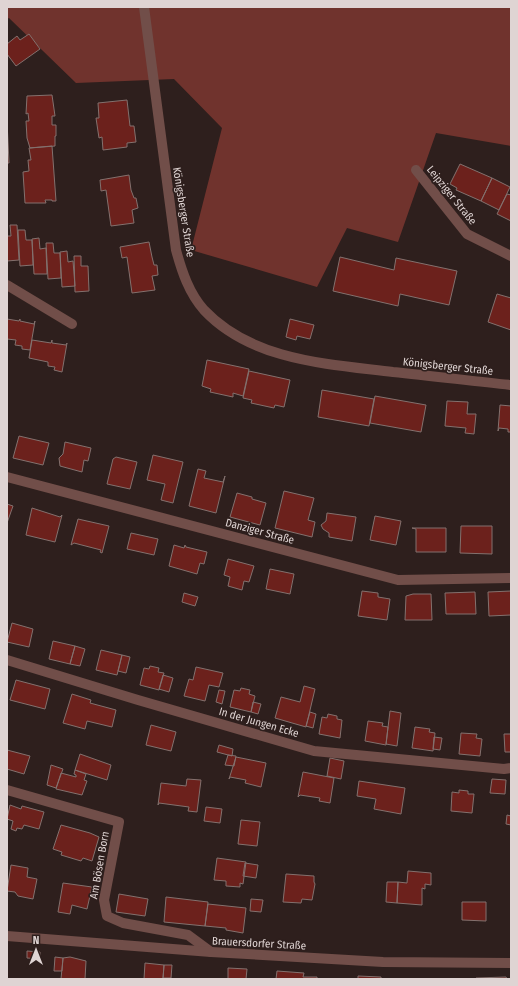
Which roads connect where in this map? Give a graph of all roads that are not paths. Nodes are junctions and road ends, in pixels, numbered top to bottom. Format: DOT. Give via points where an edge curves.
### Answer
graph roads {
  1 [pos="144,7"];
  2 [pos="416,170"];
  3 [pos="511,256"];
  4 [pos="7,285"];
  5 [pos="72,324"];
  6 [pos="511,385"];
  7 [pos="7,477"];
  8 [pos="511,578"];
  9 [pos="7,660"];
  10 [pos="511,768"];
  11 [pos="7,790"];
  12 [pos="7,936"];
  13 [pos="211,952"];
  14 [pos="511,963"];
  1 -- 6 [label="street, Königsberger Straße" via="176,250 183,275 203,309 237,336 263,349 304,360"];
  2 -- 3 [label="street, Leipziger Straße" via="467,234"];
  4 -- 5 [label="street"];
  7 -- 8 [label="street, Danziger Straße" via="398,580"];
  9 -- 10 [label="street, In der Jungen Ecke" via="314,751"];
  11 -- 13 [label="street, Am Bösen Born" via="119,822 104,900 107,916 123,923 188,935"];
  12 -- 13 [label="street, Brauersdorfer Straße"];
  13 -- 14 [label="street, Brauersdorfer Straße" via="383,962"];
}
